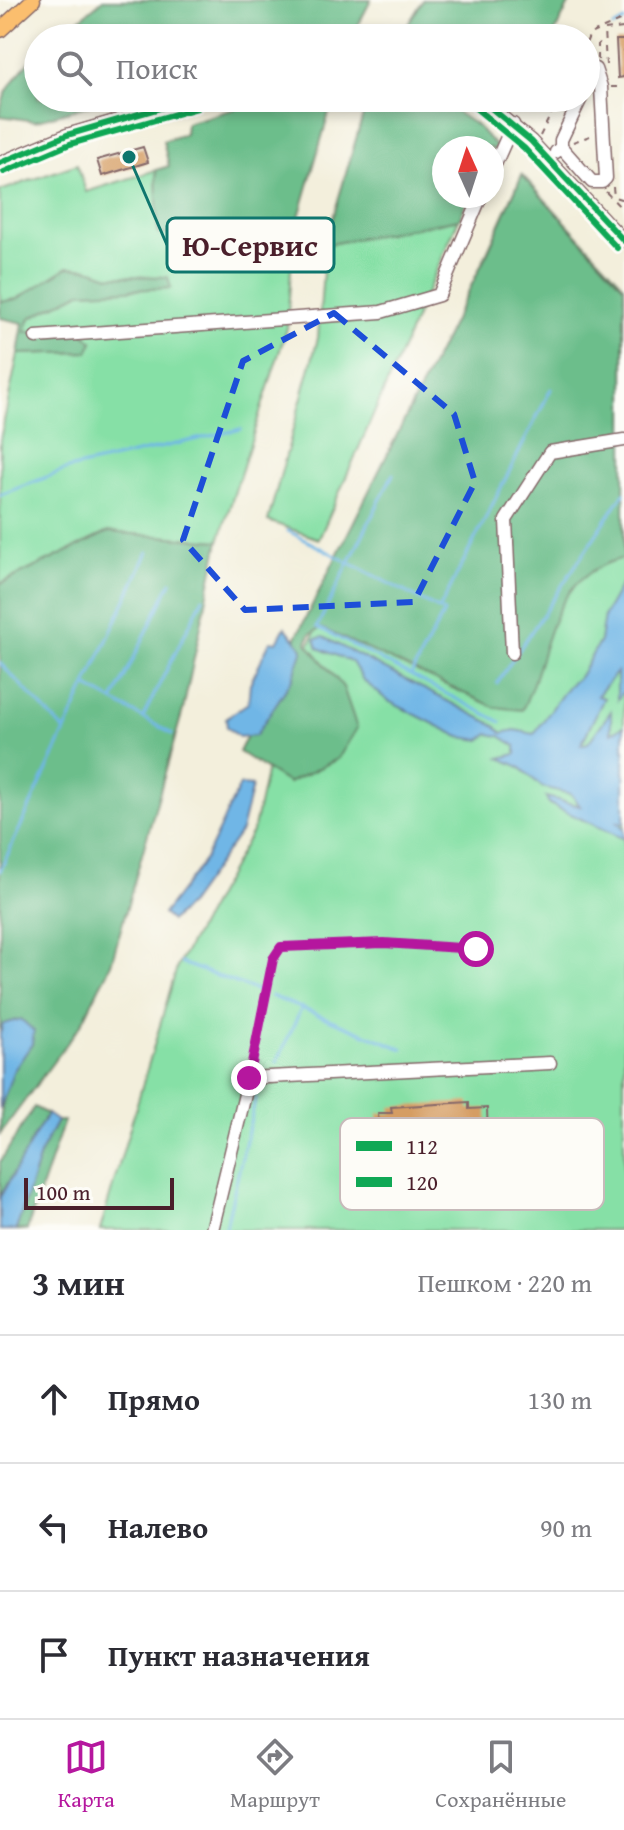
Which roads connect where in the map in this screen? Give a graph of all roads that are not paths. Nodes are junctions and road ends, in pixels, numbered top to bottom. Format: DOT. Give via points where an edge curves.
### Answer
graph roads {
  1 [pos="33,0"];
  2 [pos="0,30"];
  3 [pos="600,84"];
  4 [pos="146,112"];
  5 [pos="497,112"];
  6 [pos="574,112"];
  7 [pos="513,124"];
  8 [pos="504,144"];
  9 [pos="561,147"];
  10 [pos="547,159"];
  11 [pos="0,163"];
  12 [pos="476,208"];
  13 [pos="624,241"];
  14 [pos="36,337"];
  15 [pos="624,440"];
  16 [pos="512,653"];
  17 [pos="550,1063"];
  18 [pos="212,1230"];
  1 -- 2 [label="main road"];
  3 -- 9 [label="street" via="606,178 597,183"];
  4 -- 11 [label="street" via="67,135"];
  5 -- 7 [label="street"];
  6 -- 9 [label="street"];
  7 -- 8 [label="street"];
  7 -- 10 [label="street"];
  9 -- 10 [label="street"];
  10 -- 13 [label="street"];
  12 -- 14 [label="street" via="439,295 381,312"];
  15 -- 16 [label="street" via="550,452 506,520"];
  17 -- 18 [label="street" via="249,1078"];
}
